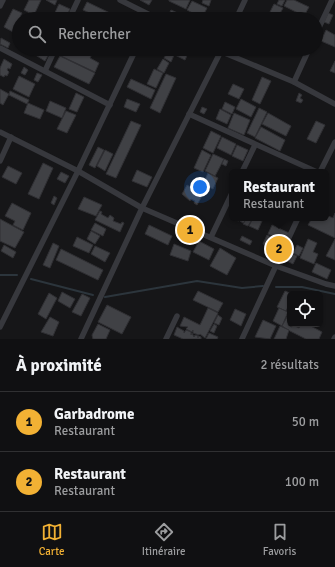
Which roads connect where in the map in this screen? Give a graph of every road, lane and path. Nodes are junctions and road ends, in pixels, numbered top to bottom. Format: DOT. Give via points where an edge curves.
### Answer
graph roads {
  1 [pos="3,0"];
  2 [pos="78,0"];
  3 [pos="120,0"];
  4 [pos="245,0"];
  5 [pos="332,0"];
  6 [pos="0,6"];
  7 [pos="72,12"];
  8 [pos="142,12"];
  9 [pos="239,12"];
  10 [pos="323,19"];
  11 [pos="0,48"];
  12 [pos="12,54"];
  13 [pos="16,56"];
  14 [pos="52,56"];
  15 [pos="133,56"];
  16 [pos="216,56"];
  17 [pos="233,56"];
  18 [pos="306,56"];
  19 [pos="45,71"];
  20 [pos="294,82"];
  21 [pos="335,104"];
  22 [pos="110,105"];
  23 [pos="189,114"];
  24 [pos="0,132"];
  25 [pos="11,137"];
  26 [pos="335,142"];
  27 [pos="255,145"];
  28 [pos="0,161"];
  29 [pos="243,169"];
  30 [pos="310,169"];
  31 [pos="322,169"];
  32 [pos="78,171"];
  33 [pos="229,199"];
  34 [pos="142,208"];
  35 [pos="297,221"];
  36 [pos="211,237"];
  37 [pos="276,266"];
  38 [pos="335,286"];
  39 [pos="177,316"];
  40 [pos="0,327"];
  41 [pos="81,339"];
  42 [pos="166,339"];
  43 [pos="242,339"];
  1 -- 6 [label="street"];
  2 -- 7 [label="street"];
  3 -- 8 [label="street"];
  4 -- 9 [label="street"];
  5 -- 10 [label="street"];
  11 -- 12 [label="street"];
  13 -- 19 [label="street"];
  14 -- 19 [label="street"];
  15 -- 22 [label="street"];
  16 -- 23 [label="street"];
  17 -- 20 [label="street"];
  18 -- 20 [label="street"];
  19 -- 22 [label="street"];
  20 -- 21 [label="street"];
  22 -- 32 [label="street"];
  23 -- 27 [label="street"];
  23 -- 34 [label="street"];
  24 -- 25 [label="street"];
  25 -- 28 [label="street"];
  25 -- 32 [label="street"];
  26 -- 31 [label="street"];
  27 -- 29 [label="street"];
  27 -- 30 [label="street"];
  32 -- 34 [label="street"];
  32 -- 40 [label="street"];
  33 -- 36 [label="street"];
  34 -- 36 [label="street"];
  34 -- 41 [label="street"];
  35 -- 37 [label="street"];
  36 -- 37 [label="street"];
  37 -- 38 [label="street"];
  37 -- 43 [label="street"];
  39 -- 42 [label="street"];
}
